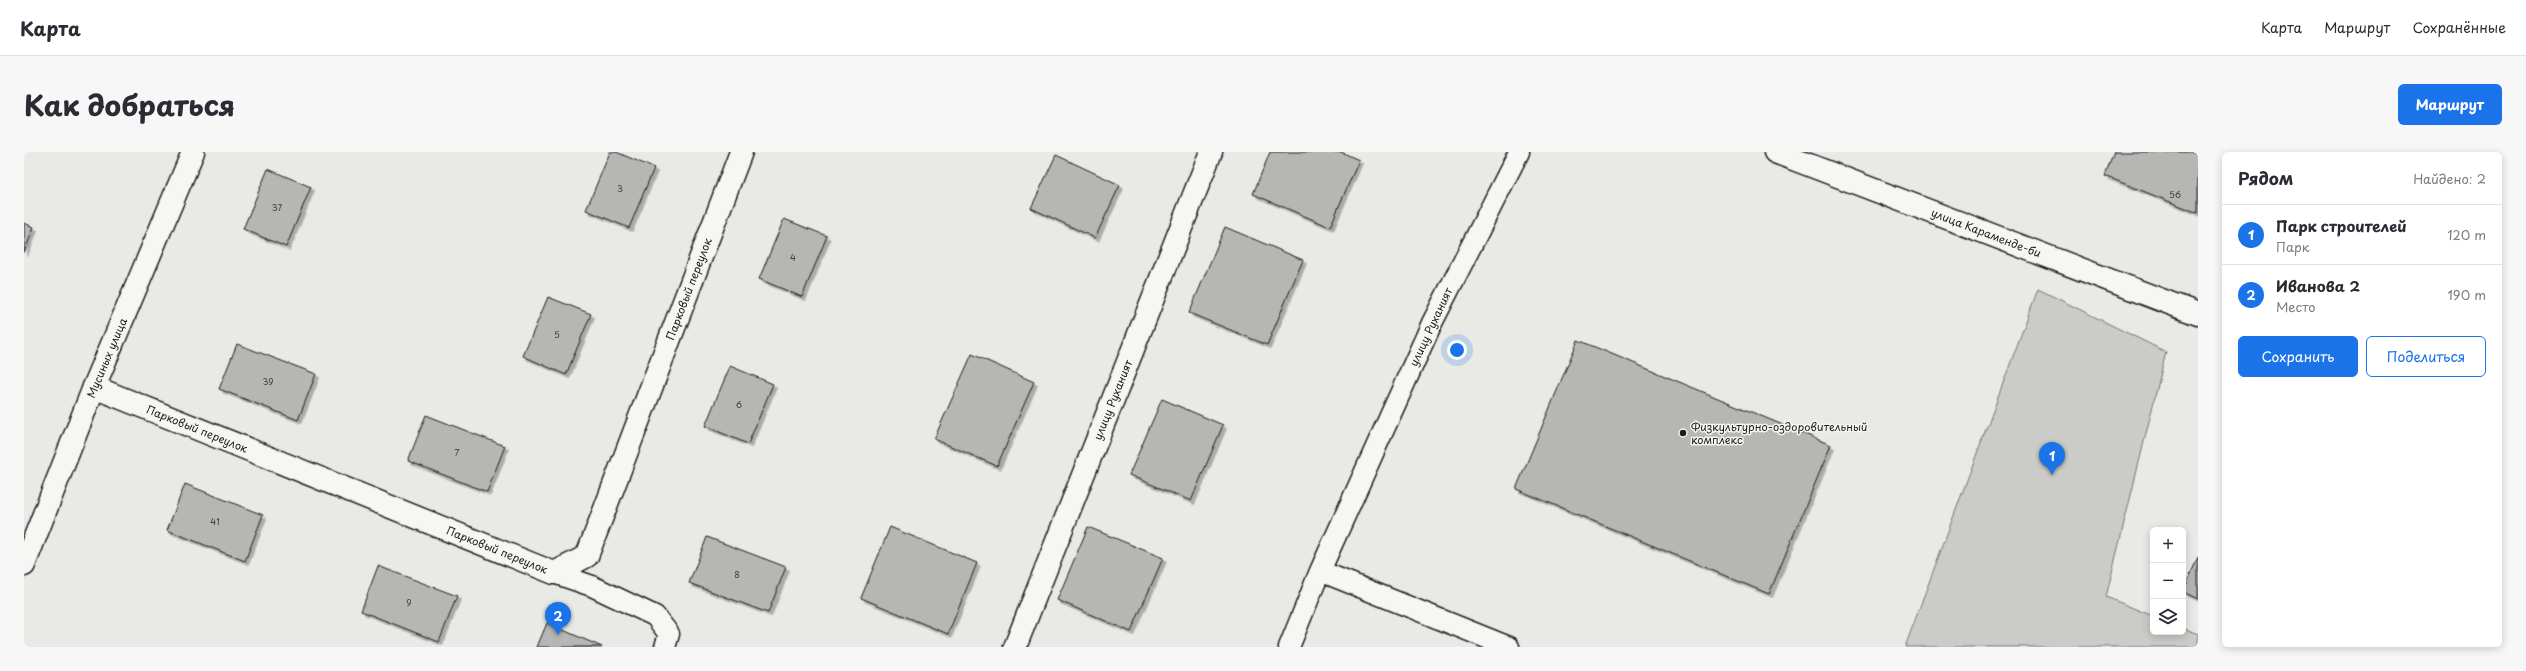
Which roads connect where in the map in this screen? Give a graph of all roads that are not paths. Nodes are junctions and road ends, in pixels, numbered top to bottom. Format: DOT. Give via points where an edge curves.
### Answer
graph roads {
  1 [pos="193,152"];
  2 [pos="741,152"];
  3 [pos="1211,152"];
  4 [pos="1518,152"];
  5 [pos="1775,152"];
  6 [pos="2198,314"];
  7 [pos="94,388"];
  8 [pos="24,565"];
  9 [pos="1320,570"];
  10 [pos="554,573"];
  11 [pos="665,647"];
  12 [pos="1015,647"];
  13 [pos="1289,647"];
  14 [pos="1509,647"];
  1 -- 7 [label="street, Мусиных улица"];
  2 -- 10 [label="street, Парковый переулок" via="586,556"];
  3 -- 12 [label="street, улицу Руханият"];
  4 -- 9 [label="lane, улицу Руханият" via="1432,323"];
  5 -- 6 [label="street, улица Караменде-би"];
  7 -- 8 [label="street, Мусиных улица"];
  7 -- 10 [label="street, Парковый переулок"];
  9 -- 13 [label="lane, улицу Руханият"];
  9 -- 14 [label="lane"];
  10 -- 11 [label="lane" via="592,586 655,616 669,634"];
}
